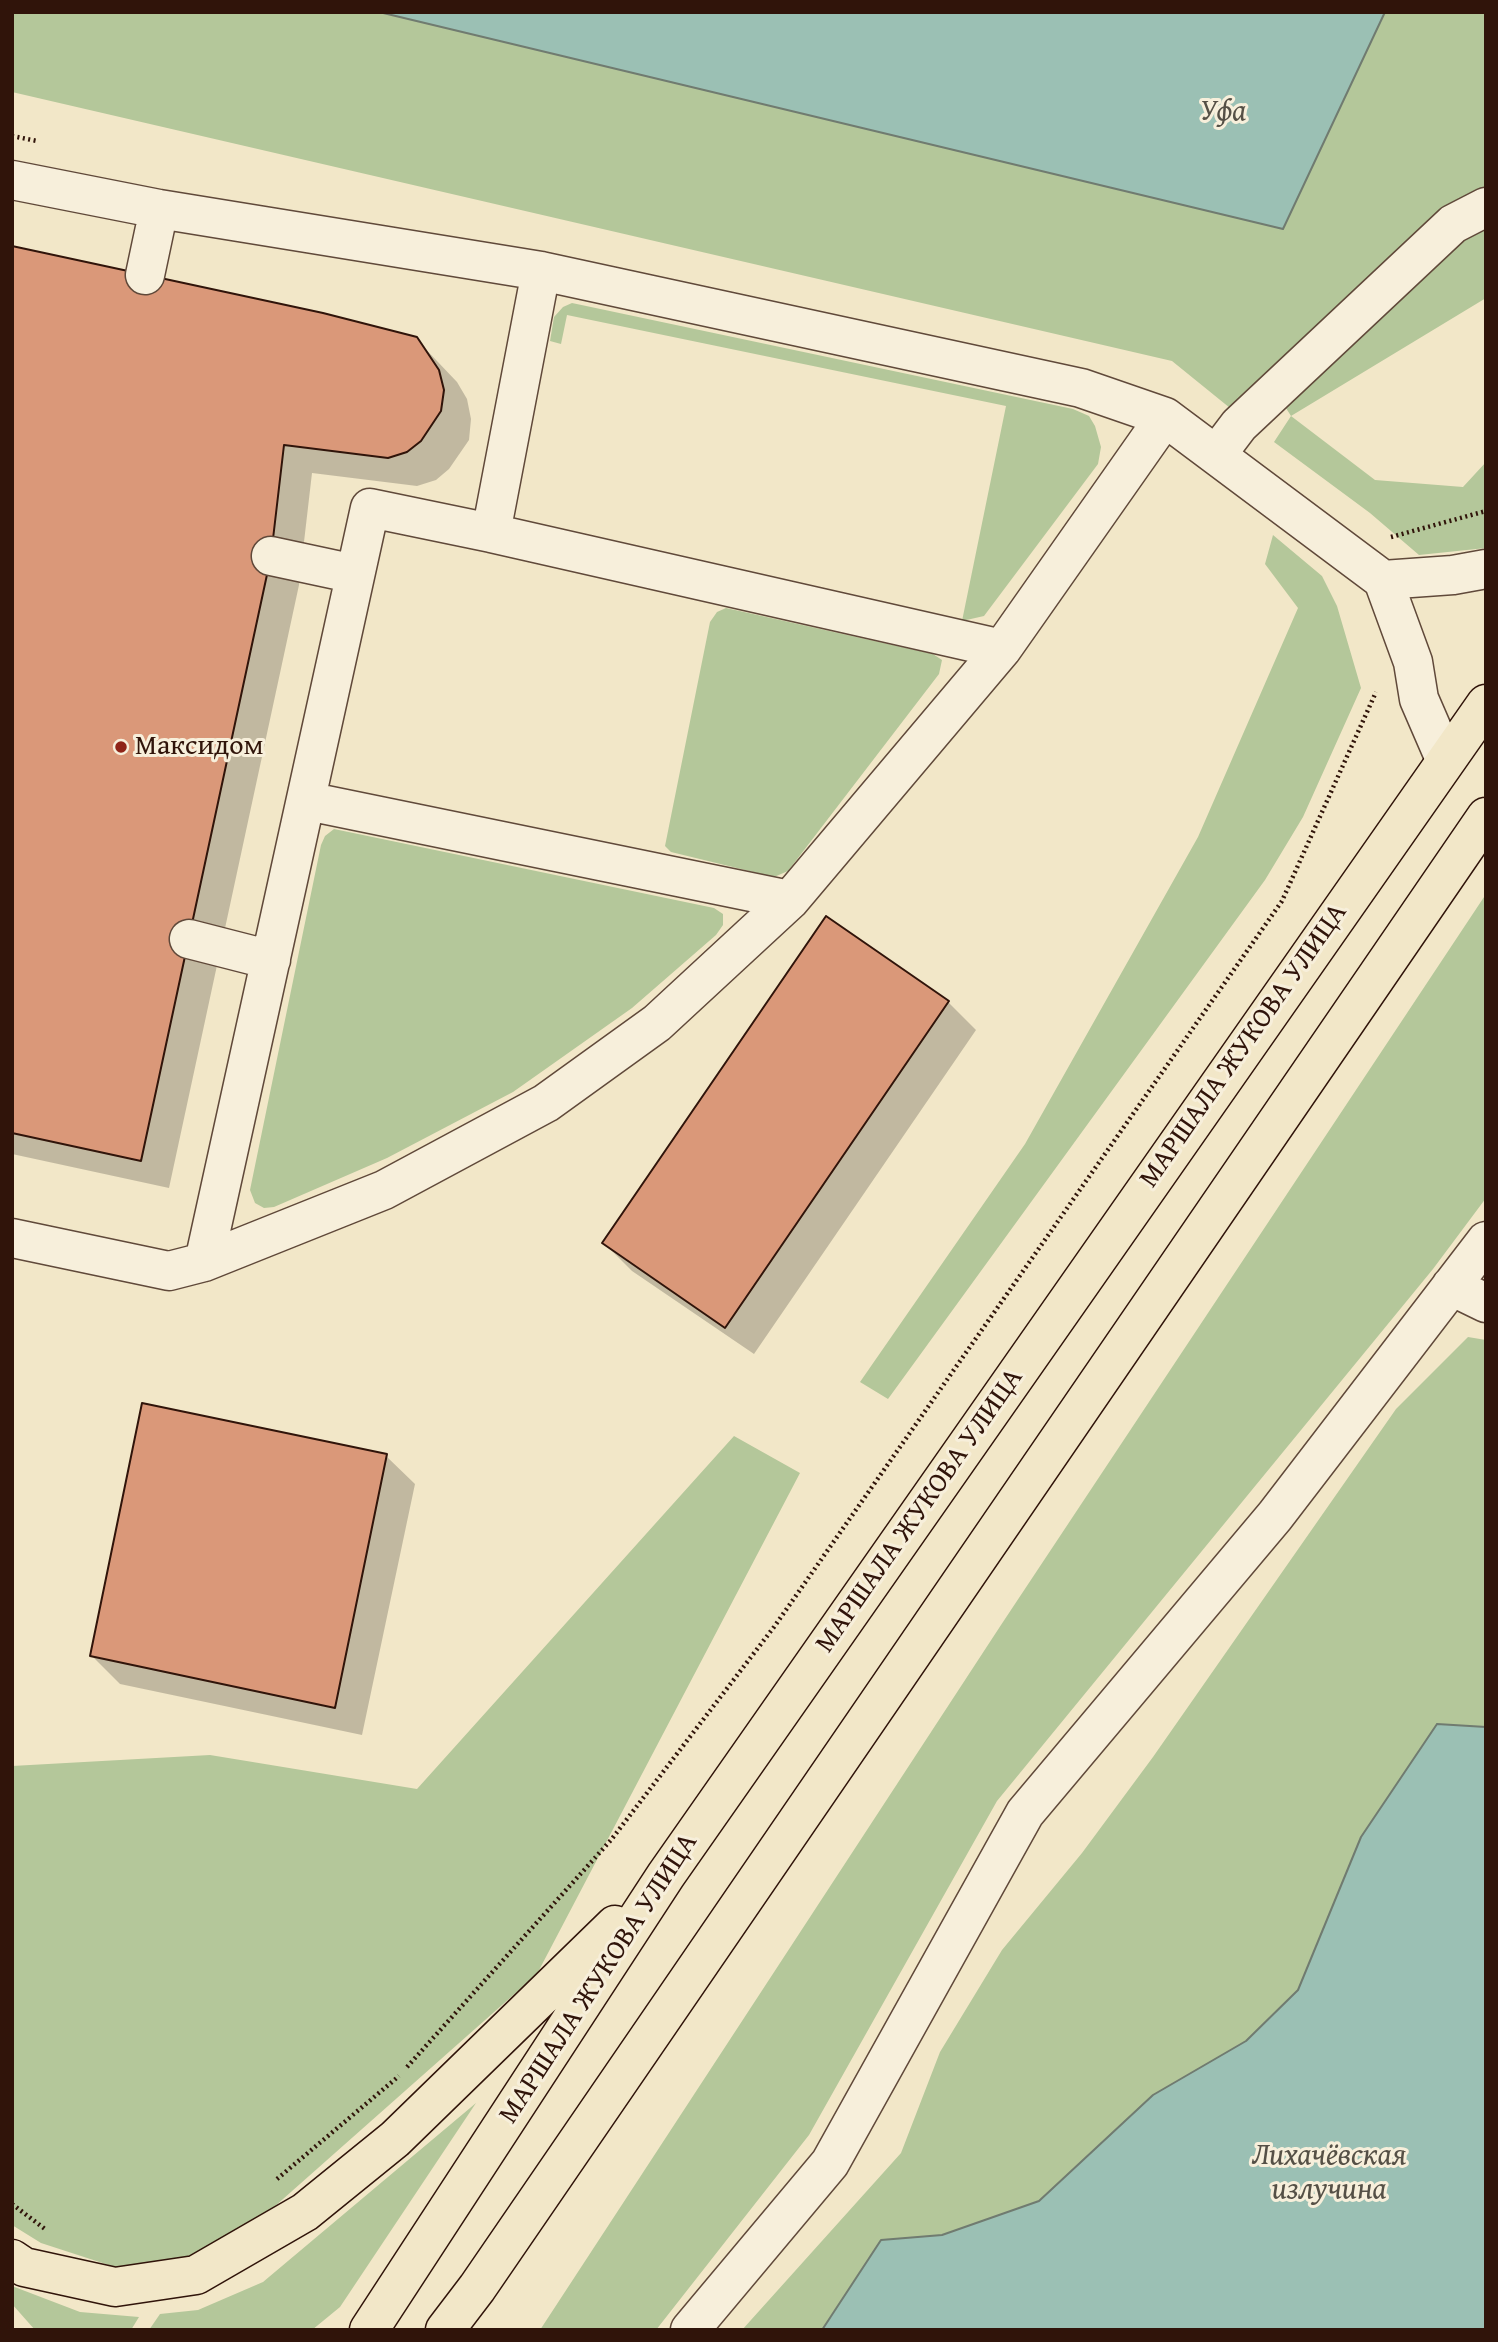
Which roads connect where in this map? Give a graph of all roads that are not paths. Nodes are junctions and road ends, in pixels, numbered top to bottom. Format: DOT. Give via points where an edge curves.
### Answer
graph roads {
  1 [pos="12,180"];
  2 [pos="1486,207"];
  3 [pos="159,209"];
  4 [pos="541,271"];
  5 [pos="145,275"];
  6 [pos="1165,417"];
  7 [pos="1217,454"];
  8 [pos="491,533"];
  9 [pos="271,556"];
  10 [pos="1486,569"];
  11 [pos="355,574"];
  12 [pos="1383,580"];
  13 [pos="1002,649"];
  14 [pos="1486,704"];
  15 [pos="1445,759"];
  16 [pos="307,801"];
  17 [pos="1486,817"];
  18 [pos="790,900"];
  19 [pos="189,939"];
  20 [pos="271,960"];
  21 [pos="12,1238"];
  22 [pos="1486,1241"];
  23 [pos="204,1262"];
  24 [pos="1451,1286"];
  25 [pos="1486,1303"];
  26 [pos="666,1875"];
  27 [pos="12,2259"];
  28 [pos="369,2330"];
  29 [pos="445,2330"];
  30 [pos="690,2330"];
  1 -- 3 [label="lane"];
  2 -- 7 [label="lane" via="1453,224 1239,425"];
  3 -- 4 [label="lane"];
  3 -- 5 [label="lane"];
  4 -- 6 [label="lane" via="1081,388"];
  4 -- 8 [label="lane"];
  6 -- 7 [label="lane"];
  6 -- 13 [label="lane"];
  7 -- 12 [label="lane"];
  8 -- 11 [label="lane" via="370,508"];
  8 -- 13 [label="lane"];
  9 -- 11 [label="lane"];
  10 -- 12 [label="lane"];
  11 -- 16 [label="lane"];
  12 -- 15 [label="lane" via="1413,662 1419,699"];
  13 -- 18 [label="lane"];
  14 -- 15 [label="main road, МАРШАЛА ЖУКОВА УЛИЦА"];
  15 -- 26 [label="main road, МАРШАЛА ЖУКОВА УЛИЦА"];
  16 -- 18 [label="lane"];
  16 -- 20 [label="lane"];
  17 -- 29 [label="main road"];
  18 -- 23 [label="lane" via="657,1023 546,1103 384,1190"];
  19 -- 20 [label="lane"];
  20 -- 23 [label="lane"];
  21 -- 23 [label="lane" via="169,1271"];
  22 -- 24 [label="lane"];
  24 -- 25 [label="lane"];
  24 -- 30 [label="lane" via="1275,1516 1025,1813 830,2163"];
  26 -- 27 [label="main road" via="395,2139 295,2218 196,2276 115,2287 24,2266"];
  26 -- 28 [label="main road, МАРШАЛА ЖУКОВА УЛИЦА"];
}
